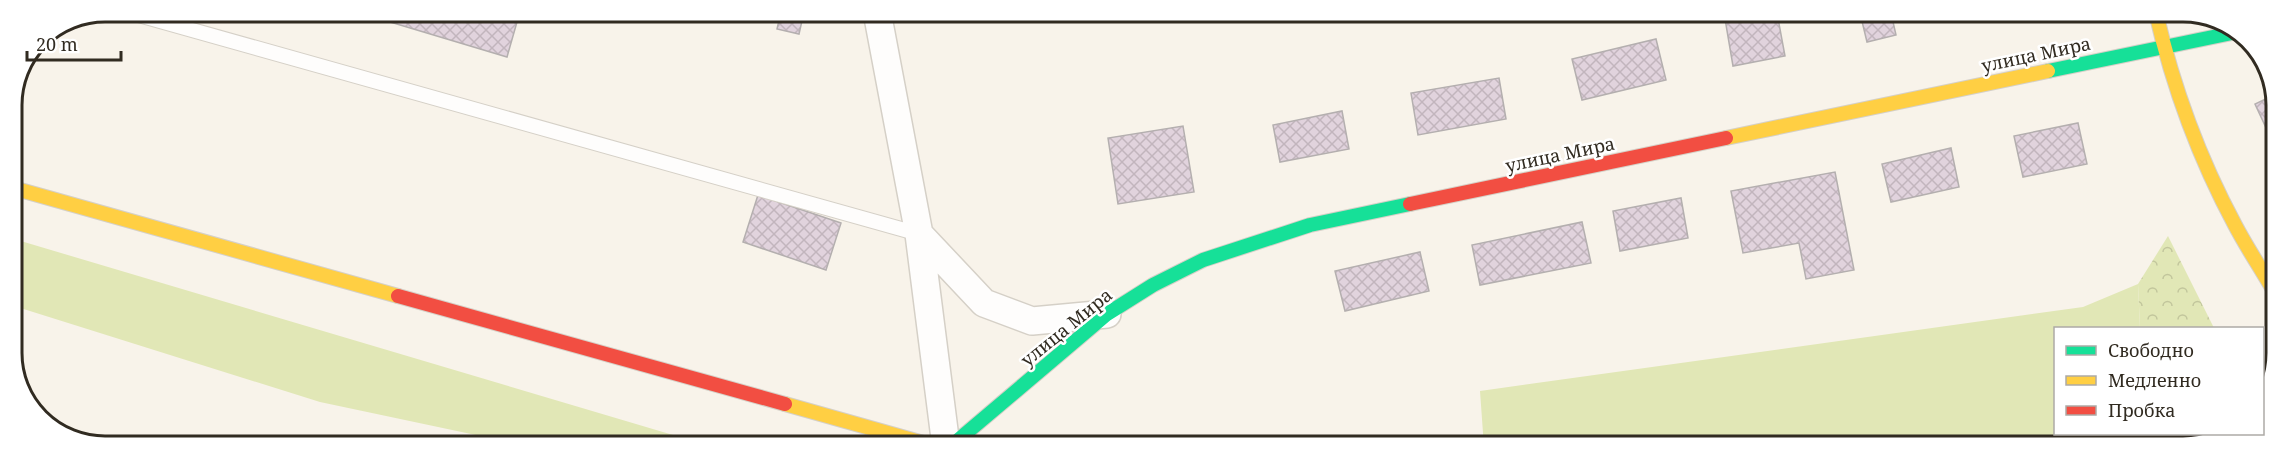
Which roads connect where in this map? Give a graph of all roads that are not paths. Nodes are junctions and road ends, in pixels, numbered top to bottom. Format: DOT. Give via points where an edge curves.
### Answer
graph roads {
  1 [pos="164,22"];
  2 [pos="879,22"];
  3 [pos="2158,22"];
  4 [pos="2225,34"];
  5 [pos="2163,46"];
  6 [pos="22,191"];
  7 [pos="919,234"];
  8 [pos="2266,278"];
  9 [pos="1107,314"];
  10 [pos="898,436"];
  11 [pos="947,436"];
  12 [pos="960,436"];
  1 -- 7 [label="lane"];
  2 -- 7 [label="street"];
  3 -- 5 [label="street"];
  4 -- 5 [label="street, улица Мира"];
  5 -- 8 [label="street" via="2191,130 2215,184"];
  5 -- 9 [label="street, улица Мира" via="1310,225 1203,260"];
  6 -- 10 [label="street"];
  7 -- 9 [label="street" via="984,303 1032,321"];
  7 -- 11 [label="street"];
  9 -- 12 [label="street, улица Мира"];
}
